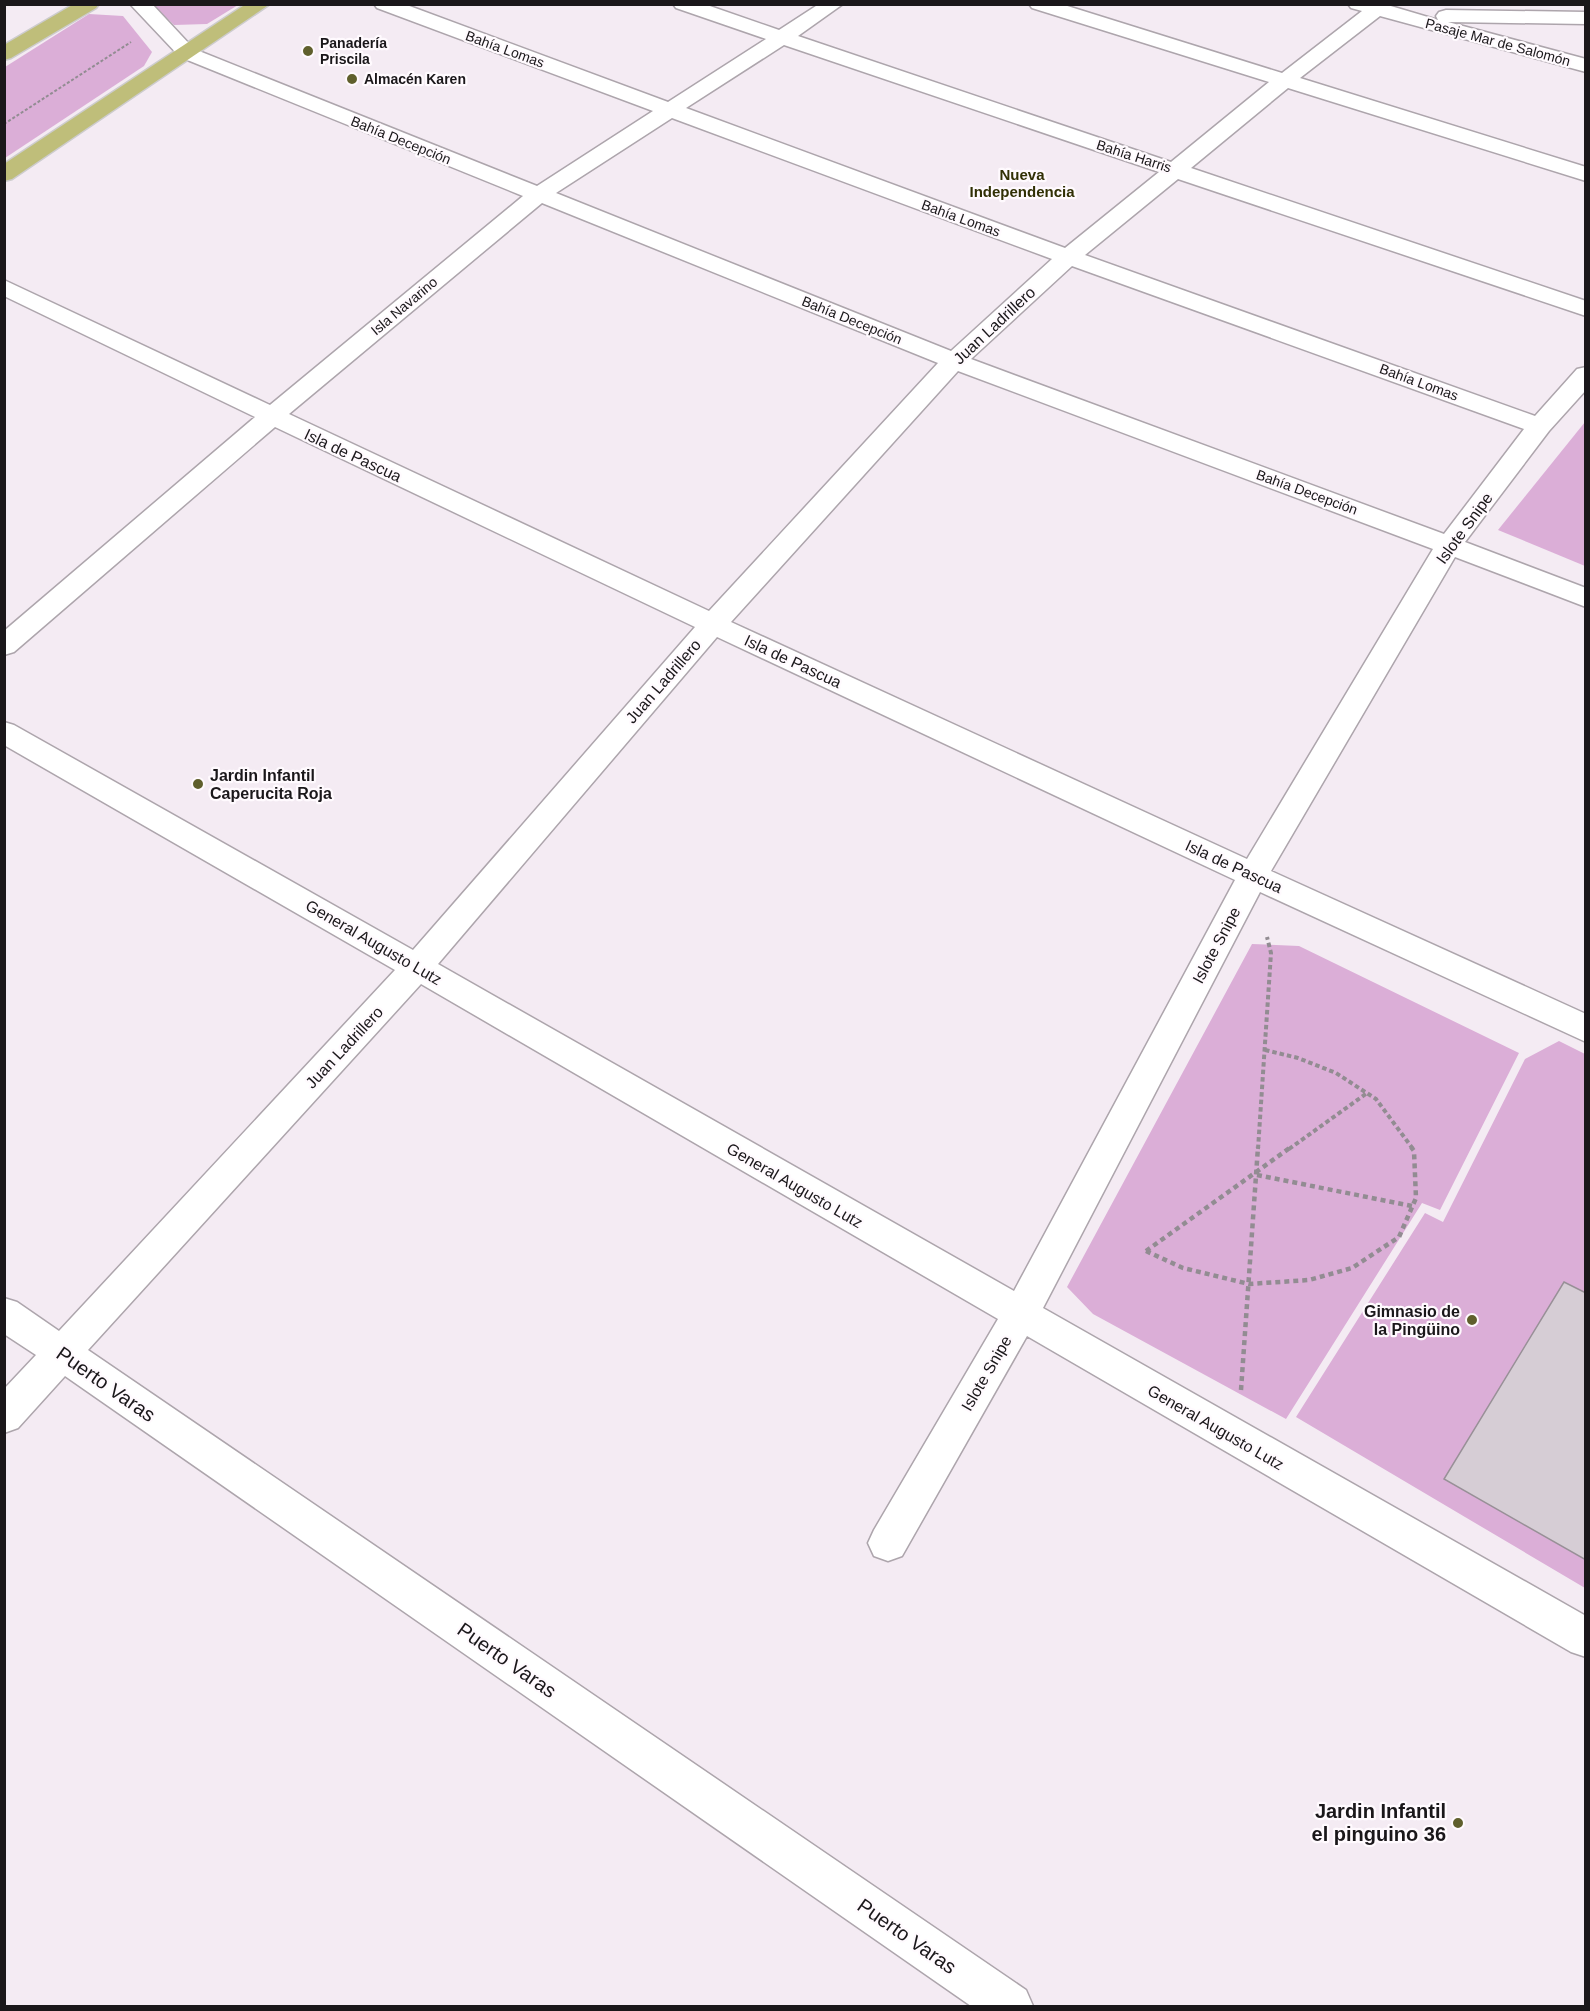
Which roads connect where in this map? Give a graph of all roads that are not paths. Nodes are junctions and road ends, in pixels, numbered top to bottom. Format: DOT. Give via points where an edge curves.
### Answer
graph roads {
  1 [pos="89,4"];
  2 [pos="140,4"];
  3 [pos="260,4"];
  4 [pos="384,4"];
  5 [pos="683,4"];
  6 [pos="833,4"];
  7 [pos="1039,4"];
  8 [pos="1378,9"];
  9 [pos="1586,18"];
  10 [pos="779,38"];
  11 [pos="188,53"];
  12 [pos="4,54"];
  13 [pos="1586,66"];
  14 [pos="1284,81"];
  15 [pos="668,110"];
  16 [pos="1175,170"];
  17 [pos="4,174"];
  18 [pos="1586,174"];
  19 [pos="538,195"];
  20 [pos="1068,257"];
  21 [pos="4,287"];
  22 [pos="1586,309"];
  23 [pos="954,360"];
  24 [pos="1586,374"];
  25 [pos="271,417"];
  26 [pos="1540,426"];
  27 [pos="1449,545"];
  28 [pos="1586,598"];
  29 [pos="713,624"];
  30 [pos="4,646"];
  31 [pos="4,732"];
  32 [pos="1253,875"];
  33 [pos="418,966"];
  34 [pos="1586,1029"];
  35 [pos="4,1313"];
  36 [pos="1020,1315"];
  37 [pos="61,1354"];
  38 [pos="4,1416"];
  39 [pos="888,1543"];
  40 [pos="1586,1638"];
  41 [pos="1010,2007"];
  1 -- 12 [label="main road"];
  2 -- 11 [label="street, Bahía Decepción"];
  3 -- 11 [label="main road"];
  4 -- 15 [label="street, Bahía Lomas"];
  5 -- 10 [label="street, Bahía Harris"];
  6 -- 10 [label="street, Isla Navarino"];
  7 -- 14 [label="street"];
  8 -- 9 [label="street"];
  8 -- 13 [label="street, Pasaje Mar de Salomón"];
  8 -- 14 [label="street, Juan Ladrillero"];
  10 -- 15 [label="street, Isla Navarino"];
  10 -- 16 [label="street, Bahía Harris"];
  11 -- 17 [label="main road"];
  11 -- 19 [label="street, Bahía Decepción"];
  14 -- 16 [label="street, Juan Ladrillero"];
  14 -- 18 [label="street"];
  15 -- 19 [label="street, Isla Navarino"];
  15 -- 20 [label="street, Bahía Lomas"];
  16 -- 20 [label="street, Juan Ladrillero"];
  16 -- 22 [label="street, Bahía Harris"];
  19 -- 23 [label="street, Bahía Decepción"];
  19 -- 25 [label="street, Isla Navarino"];
  20 -- 23 [label="street, Juan Ladrillero"];
  20 -- 26 [label="street, Bahía Lomas"];
  21 -- 25 [label="street, Isla de Pascua"];
  23 -- 27 [label="street, Bahía Decepción"];
  23 -- 29 [label="street, Juan Ladrillero"];
  24 -- 26 [label="street, Islote Snipe"];
  25 -- 29 [label="street, Isla de Pascua"];
  25 -- 30 [label="street, Isla Navarino"];
  26 -- 27 [label="street, Islote Snipe"];
  27 -- 28 [label="street, Bahía Decepción"];
  27 -- 32 [label="street, Islote Snipe"];
  29 -- 32 [label="street, Isla de Pascua"];
  29 -- 33 [label="street, Juan Ladrillero"];
  31 -- 33 [label="street, General Augusto Lutz"];
  32 -- 34 [label="street, Isla de Pascua"];
  32 -- 36 [label="street, Islote Snipe"];
  33 -- 36 [label="street, General Augusto Lutz"];
  33 -- 37 [label="street, Juan Ladrillero"];
  35 -- 37 [label="street, Puerto Varas"];
  36 -- 39 [label="street, Islote Snipe"];
  36 -- 40 [label="street, General Augusto Lutz"];
  37 -- 38 [label="street, Juan Ladrillero"];
  37 -- 41 [label="street, Puerto Varas"];
}
